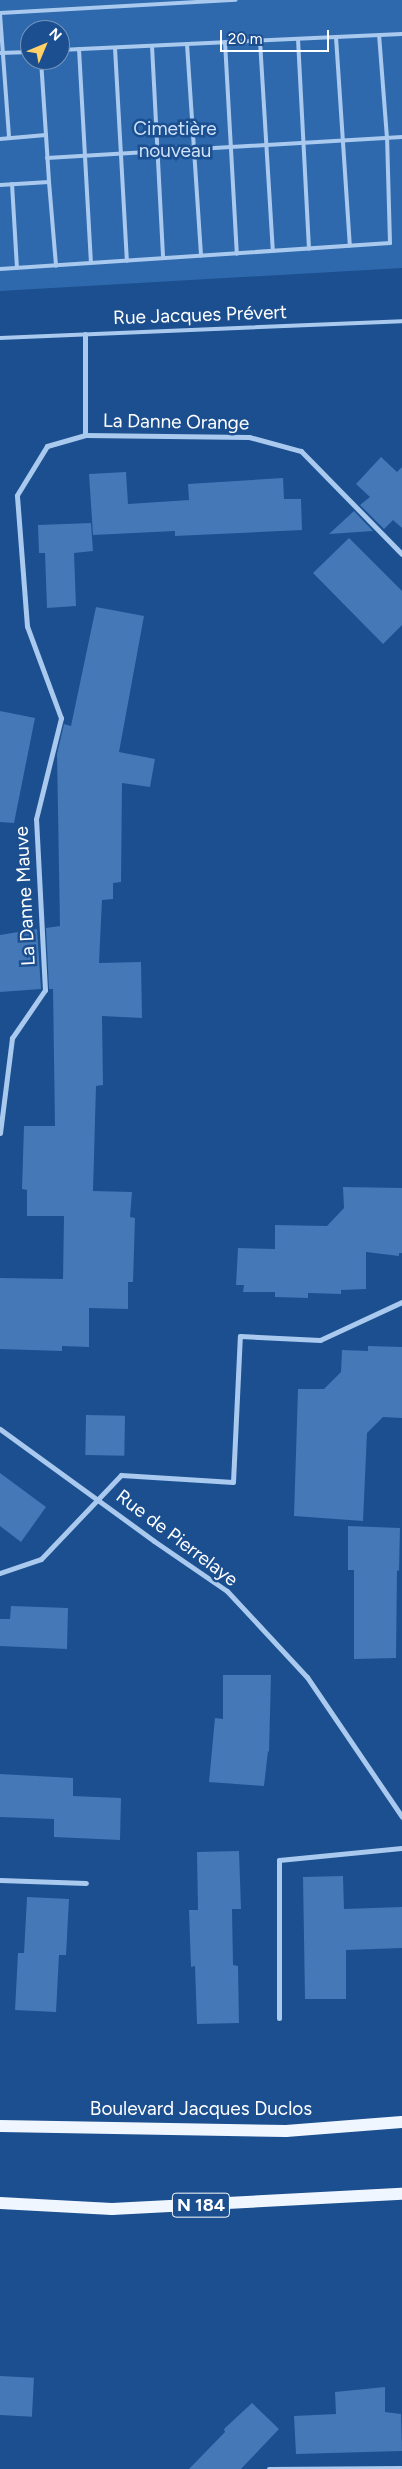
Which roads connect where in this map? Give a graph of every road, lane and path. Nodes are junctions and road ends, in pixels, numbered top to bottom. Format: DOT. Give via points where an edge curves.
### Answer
graph roads {
  1 [pos="236,0"];
  2 [pos="0,13"];
  3 [pos="402,34"];
  4 [pos="379,35"];
  5 [pos="336,37"];
  6 [pos="298,39"];
  7 [pos="260,41"];
  8 [pos="224,42"];
  9 [pos="187,44"];
  10 [pos="152,46"];
  11 [pos="115,48"];
  12 [pos="70,49"];
  13 [pos="79,49"];
  14 [pos="20,52"];
  15 [pos="2,53"];
  16 [pos="42,70"];
  17 [pos="46,135"];
  18 [pos="402,137"];
  19 [pos="9,138"];
  20 [pos="387,138"];
  21 [pos="0,139"];
  22 [pos="343,140"];
  23 [pos="304,143"];
  24 [pos="267,145"];
  25 [pos="231,147"];
  26 [pos="194,149"];
  27 [pos="158,152"];
  28 [pos="122,153"];
  29 [pos="85,156"];
  30 [pos="47,158"];
  31 [pos="49,182"];
  32 [pos="12,184"];
  33 [pos="0,185"];
  34 [pos="350,246"];
  35 [pos="310,249"];
  36 [pos="273,251"];
  37 [pos="236,254"];
  38 [pos="201,256"];
  39 [pos="163,258"];
  40 [pos="128,261"];
  41 [pos="91,263"];
  42 [pos="56,266"];
  43 [pos="17,268"];
  44 [pos="0,269"];
  45 [pos="402,321"];
  46 [pos="85,334"];
  47 [pos="0,338"];
  48 [pos="85,435"];
  49 [pos="402,554"];
  50 [pos="0,1133"];
  51 [pos="402,1302"];
  52 [pos="0,1429"];
  53 [pos="98,1498"];
  54 [pos="0,1573"];
  55 [pos="402,1817"];
  56 [pos="402,1848"];
  57 [pos="0,1880"];
  58 [pos="86,1883"];
  59 [pos="279,2018"];
  60 [pos="402,2122"];
  61 [pos="0,2126"];
  62 [pos="402,2194"];
  63 [pos="0,2203"];
  64 [pos="402,2468"];
  65 [pos="269,2469"];
  1 -- 2 [label="lane"];
  2 -- 15 [label="lane"];
  3 -- 4 [label="lane"];
  4 -- 5 [label="lane"];
  4 -- 20 [label="lane"];
  5 -- 6 [label="lane"];
  5 -- 22 [label="lane"];
  6 -- 7 [label="lane"];
  6 -- 23 [label="lane"];
  7 -- 8 [label="lane"];
  7 -- 24 [label="lane"];
  8 -- 9 [label="lane"];
  8 -- 25 [label="lane"];
  9 -- 10 [label="lane"];
  9 -- 26 [label="lane"];
  10 -- 11 [label="lane"];
  10 -- 27 [label="lane"];
  11 -- 13 [label="lane"];
  11 -- 28 [label="lane"];
  12 -- 13 [label="lane"];
  13 -- 29 [label="lane"];
  14 -- 15 [label="lane"];
  15 -- 19 [label="lane"];
  16 -- 17 [label="lane"];
  17 -- 19 [label="lane"];
  17 -- 30 [label="lane"];
  18 -- 20 [label="lane"];
  19 -- 21 [label="lane"];
  20 -- 22 [label="lane"];
  20 -- 34 [label="lane" via="390,243"];
  22 -- 23 [label="lane"];
  22 -- 34 [label="lane"];
  23 -- 24 [label="lane"];
  23 -- 35 [label="lane"];
  24 -- 25 [label="lane"];
  24 -- 36 [label="lane"];
  25 -- 26 [label="lane"];
  25 -- 37 [label="lane"];
  26 -- 27 [label="lane"];
  26 -- 38 [label="lane"];
  27 -- 28 [label="lane"];
  27 -- 39 [label="lane"];
  28 -- 29 [label="lane"];
  28 -- 40 [label="lane"];
  29 -- 30 [label="lane"];
  29 -- 41 [label="lane"];
  30 -- 31 [label="lane"];
  31 -- 32 [label="lane"];
  31 -- 42 [label="lane"];
  32 -- 33 [label="lane"];
  32 -- 43 [label="lane"];
  34 -- 35 [label="lane"];
  35 -- 36 [label="lane"];
  36 -- 37 [label="lane"];
  37 -- 38 [label="lane"];
  38 -- 39 [label="lane"];
  39 -- 40 [label="lane"];
  40 -- 41 [label="lane"];
  41 -- 42 [label="lane"];
  42 -- 43 [label="lane"];
  43 -- 44 [label="lane"];
  45 -- 46 [label="lane, Rue Jacques Prévert"];
  46 -- 47 [label="lane, Rue Jacques Prévert"];
  46 -- 48 [label="street"];
  48 -- 49 [label="street, La Danne Orange" via="249,437 301,451"];
  48 -- 50 [label="street, La Danne Mauve" via="46,446 18,495 27,626 61,718 36,819 45,990 12,1038"];
  51 -- 53 [label="street" via="320,1340 240,1336 232,1482 121,1475"];
  52 -- 53 [label="street, Rue de Pierrelaye"];
  53 -- 54 [label="street" via="41,1559"];
  53 -- 55 [label="street, Rue de Pierrelaye" via="227,1591 306,1678"];
  56 -- 59 [label="street" via="279,1860"];
  57 -- 58 [label="street"];
  60 -- 61 [label="main road, Boulevard Jacques Duclos" via="286,2131"];
  62 -- 63 [label="main road, N 184" via="112,2209"];
  64 -- 65 [label="lane"];
}
